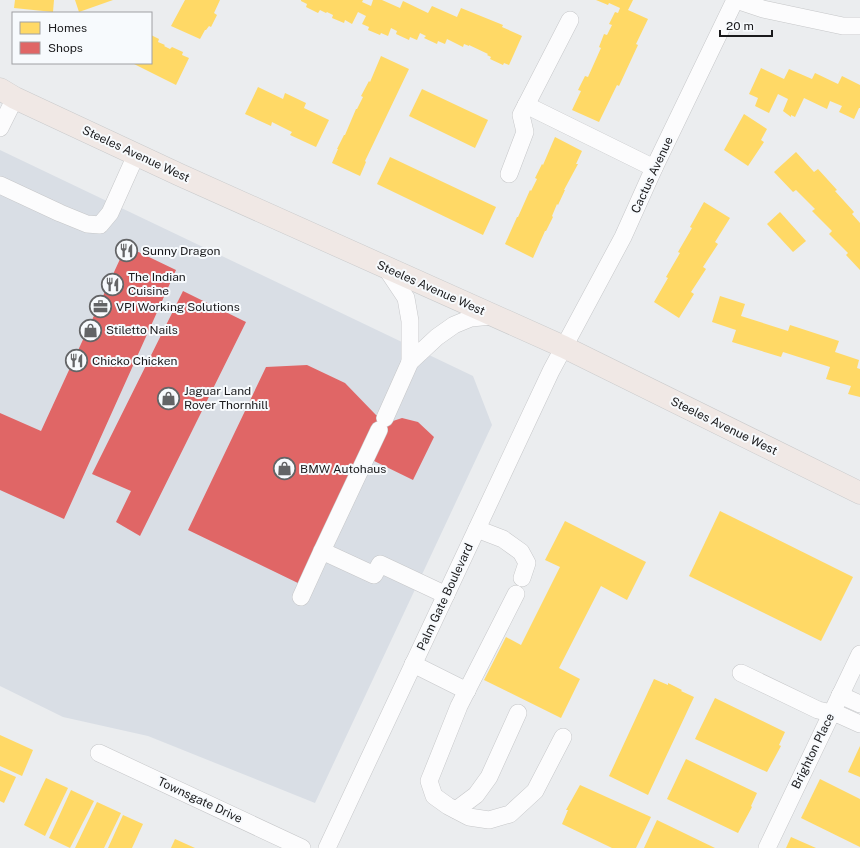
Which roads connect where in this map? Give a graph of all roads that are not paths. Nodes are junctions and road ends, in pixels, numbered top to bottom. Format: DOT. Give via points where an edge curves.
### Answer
graph roads {
  1 [pos="736,0"];
  2 [pos="570,20"];
  3 [pos="860,26"];
  4 [pos="7,94"];
  5 [pos="526,105"];
  6 [pos="0,128"];
  7 [pos="136,155"];
  8 [pos="654,168"];
  9 [pos="508,174"];
  10 [pos="0,185"];
  11 [pos="386,268"];
  12 [pos="492,316"];
  13 [pos="564,347"];
  14 [pos="410,362"];
  15 [pos="860,493"];
  16 [pos="477,529"];
  17 [pos="322,551"];
  18 [pos="522,578"];
  19 [pos="516,594"];
  20 [pos="446,595"];
  21 [pos="301,597"];
  22 [pos="860,654"];
  23 [pos="413,664"];
  24 [pos="741,673"];
  25 [pos="467,691"];
  26 [pos="840,695"];
  27 [pos="860,704"];
  28 [pos="518,713"];
  29 [pos="831,713"];
  30 [pos="860,724"];
  31 [pos="563,737"];
  32 [pos="99,752"];
  33 [pos="456,810"];
  34 [pos="302,848"];
  35 [pos="327,848"];
  36 [pos="767,848"];
  1 -- 3 [label="street" via="763,9 836,25"];
  1 -- 8 [label="street, Cactus Avenue"];
  2 -- 5 [label="street"];
  4 -- 6 [label="street"];
  4 -- 7 [label="main road, Steeles Avenue West"];
  5 -- 8 [label="street"];
  5 -- 9 [label="street" via="521,115 525,132"];
  7 -- 10 [label="street" via="110,213 100,225 87,224"];
  7 -- 11 [label="main road, Steeles Avenue West"];
  8 -- 13 [label="street, Cactus Avenue" via="623,238"];
  11 -- 12 [label="main road, Steeles Avenue West"];
  11 -- 14 [label="street" via="406,298 410,321"];
  12 -- 13 [label="main road, Steeles Avenue West"];
  12 -- 14 [label="street" via="472,318 454,325"];
  13 -- 15 [label="main road, Steeles Avenue West"];
  13 -- 16 [label="street, Palm Gate Boulevard"];
  14 -- 17 [label="street"];
  16 -- 18 [label="street" via="503,540 521,552 527,563"];
  16 -- 20 [label="street, Palm Gate Boulevard"];
  17 -- 20 [label="street" via="374,575 380,564"];
  17 -- 21 [label="street"];
  19 -- 25 [label="street"];
  20 -- 23 [label="street, Palm Gate Boulevard"];
  22 -- 26 [label="street, Brighton Place"];
  23 -- 25 [label="street"];
  23 -- 35 [label="street, Palm Gate Boulevard"];
  24 -- 29 [label="street" via="818,710"];
  25 -- 33 [label="street" via="429,781 434,796"];
  26 -- 27 [label="street"];
  26 -- 29 [label="street, Brighton Place"];
  28 -- 33 [label="street" via="489,777 476,795"];
  29 -- 30 [label="street"];
  29 -- 36 [label="street, Brighton Place"];
  31 -- 33 [label="street" via="535,792 510,814 489,820 469,817"];
  32 -- 34 [label="street, Townsgate Drive"];
}
